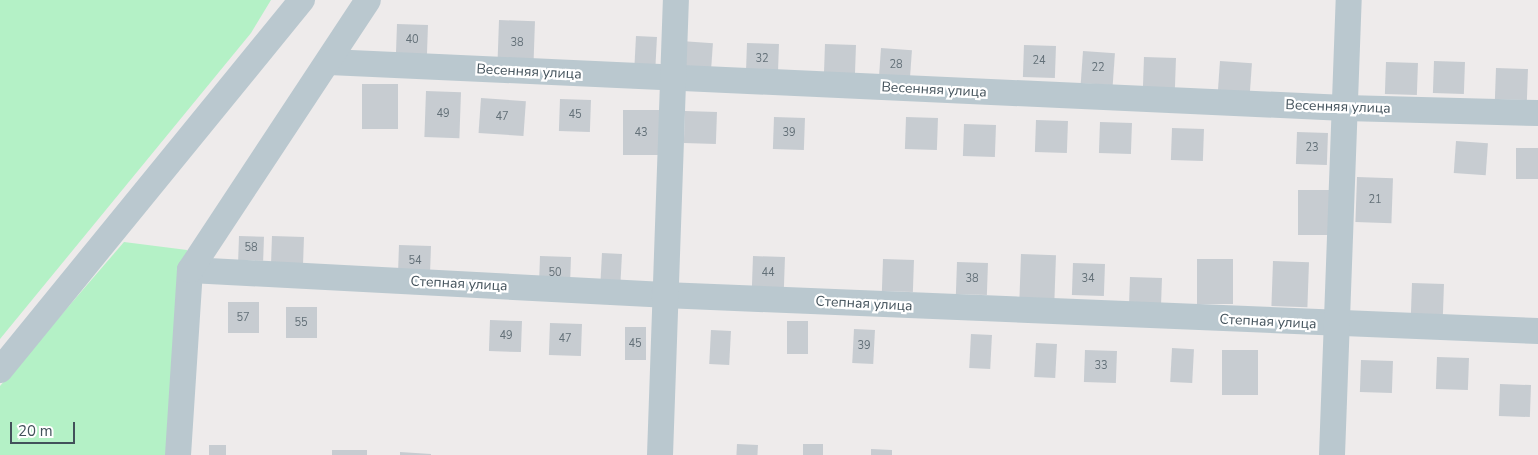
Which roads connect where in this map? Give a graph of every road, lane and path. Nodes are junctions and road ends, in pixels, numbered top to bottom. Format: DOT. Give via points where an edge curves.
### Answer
graph roads {
  1 [pos="302,0"];
  2 [pos="368,0"];
  3 [pos="676,0"];
  4 [pos="1349,0"];
  5 [pos="329,62"];
  6 [pos="672,78"];
  7 [pos="1345,108"];
  8 [pos="1538,113"];
  9 [pos="190,270"];
  10 [pos="664,295"];
  11 [pos="1336,325"];
  12 [pos="1538,331"];
  13 [pos="0,370"];
  14 [pos="178,455"];
  15 [pos="660,455"];
  16 [pos="1332,455"];
  1 -- 13 [label="street"];
  2 -- 5 [label="street"];
  3 -- 6 [label="street"];
  4 -- 7 [label="street"];
  5 -- 6 [label="street, Весенняя улица"];
  5 -- 9 [label="street"];
  6 -- 7 [label="street, Весенняя улица"];
  6 -- 10 [label="street"];
  7 -- 8 [label="street, Весенняя улица"];
  7 -- 11 [label="street"];
  9 -- 10 [label="street, Степная улица"];
  9 -- 14 [label="street"];
  10 -- 11 [label="street, Степная улица"];
  10 -- 15 [label="street"];
  11 -- 12 [label="street, Степная улица"];
  11 -- 16 [label="street"];
}
